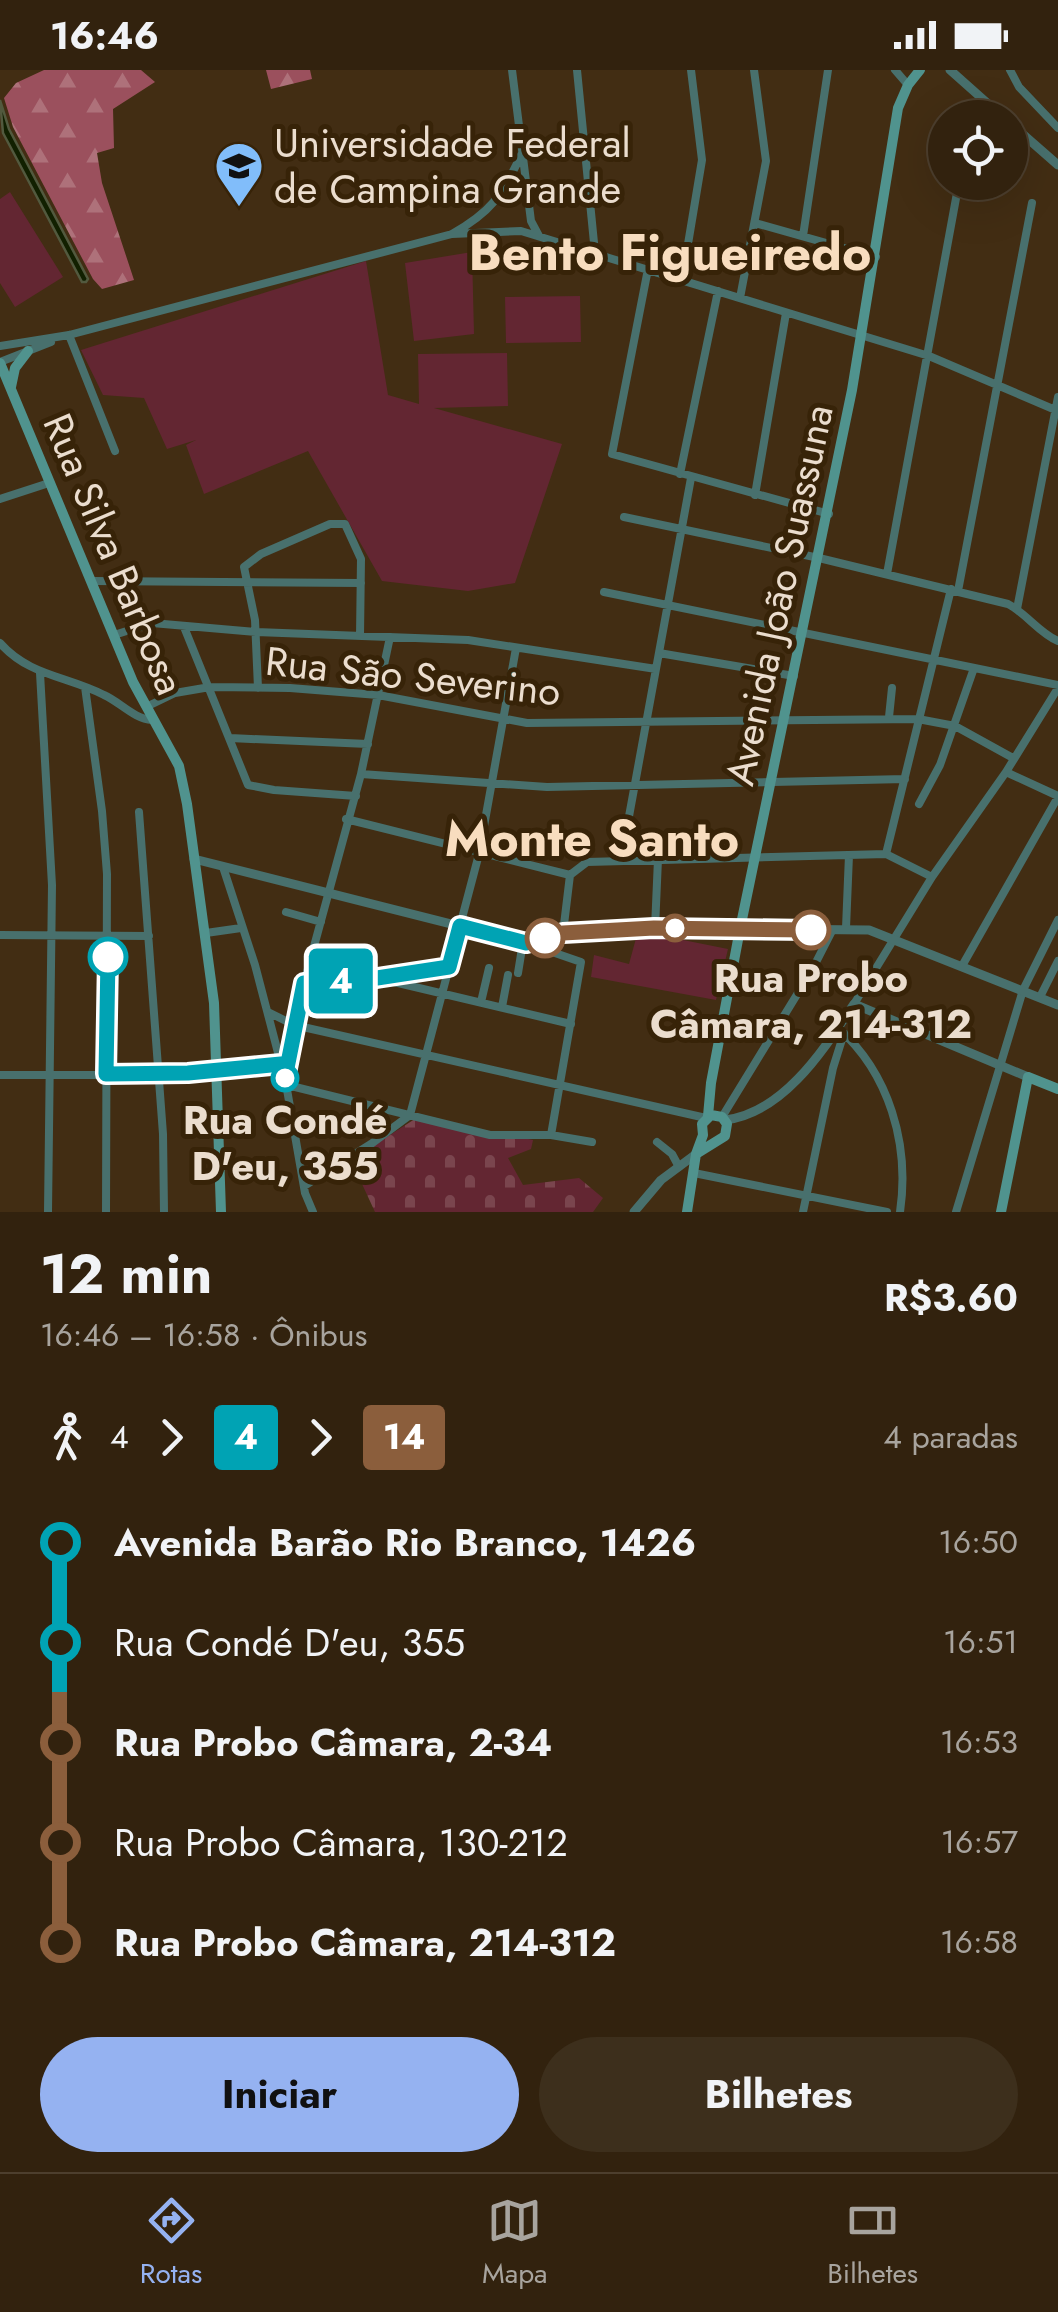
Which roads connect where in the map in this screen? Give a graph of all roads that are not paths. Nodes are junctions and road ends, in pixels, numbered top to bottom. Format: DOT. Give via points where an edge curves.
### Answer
graph roads {
  1 [pos="512,70"];
  2 [pos="576,70"];
  3 [pos="691,70"];
  4 [pos="754,70"];
  5 [pos="828,70"];
  6 [pos="895,70"];
  7 [pos="920,70"];
  8 [pos="950,70"];
  9 [pos="1010,70"];
  10 [pos="908,85"];
  11 [pos="984,100"];
  12 [pos="1058,128"];
  13 [pos="1028,138"];
  14 [pos="520,155"];
  15 [pos="1058,164"];
  16 [pos="509,181"];
  17 [pos="526,184"];
  18 [pos="956,200"];
  19 [pos="1032,203"];
  20 [pos="476,220"];
  21 [pos="530,221"];
  22 [pos="754,223"];
  23 [pos="521,230"];
  24 [pos="479,232"];
  25 [pos="452,234"];
  26 [pos="539,236"];
  27 [pos="803,236"];
  28 [pos="595,253"];
  29 [pos="876,257"];
  30 [pos="648,270"];
  31 [pos="682,280"];
  32 [pos="718,291"];
  33 [pos="740,298"];
  34 [pos="786,313"];
  35 [pos="69,335"];
  36 [pos="862,338"];
  37 [pos="0,346"];
  38 [pos="28,351"];
  39 [pos="928,356"];
  40 [pos="0,362"];
  41 [pos="998,386"];
  42 [pos="10,388"];
  43 [pos="1058,397"];
  44 [pos="1057,411"];
  45 [pos="115,451"];
  46 [pos="680,474"];
  47 [pos="691,478"];
  48 [pos="49,483"];
  49 [pos="755,495"];
  50 [pos="0,499"];
  51 [pos="829,514"];
  52 [pos="624,517"];
  53 [pos="684,529"];
  54 [pos="819,558"];
  55 [pos="888,574"];
  56 [pos="92,581"];
  57 [pos="246,582"];
  58 [pos="361,583"];
  59 [pos="954,590"];
  60 [pos="604,592"];
  61 [pos="670,605"];
  62 [pos="1017,609"];
  63 [pos="184,627"];
  64 [pos="803,630"];
  65 [pos="256,632"];
  66 [pos="114,635"];
  67 [pos="360,636"];
  68 [pos="390,637"];
  69 [pos="1058,641"];
  70 [pos="0,643"];
  71 [pos="516,648"];
  72 [pos="659,653"];
  73 [pos="934,657"];
  74 [pos="974,668"];
  75 [pos="656,669"];
  76 [pos="40,673"];
  77 [pos="794,676"];
  78 [pos="1058,686"];
  79 [pos="85,687"];
  80 [pos="210,687"];
  81 [pos="258,688"];
  82 [pos="892,688"];
  83 [pos="378,696"];
  84 [pos="146,707"];
  85 [pos="502,717"];
  86 [pos="889,717"];
  87 [pos="918,719"];
  88 [pos="152,720"];
  89 [pos="784,720"];
  90 [pos="647,723"];
  91 [pos="955,726"];
  92 [pos="230,738"];
  93 [pos="368,744"];
  94 [pos="1013,758"];
  95 [pos="1006,772"];
  96 [pos="361,774"];
  97 [pos="905,779"];
  98 [pos="772,781"];
  99 [pos="492,782"];
  100 [pos="635,784"];
  101 [pos="356,796"];
  102 [pos="1058,796"];
  103 [pos="919,804"];
  104 [pos="139,812"];
  105 [pos="346,819"];
  106 [pos="479,854"];
  107 [pos="849,854"];
  108 [pos="886,854"];
  109 [pos="755,856"];
  110 [pos="194,859"];
  111 [pos="658,859"];
  112 [pos="621,860"];
  113 [pos="223,866"];
  114 [pos="570,875"];
  115 [pos="932,877"];
  116 [pos="329,892"];
  117 [pos="286,912"];
  118 [pos="1058,920"];
  119 [pos="321,922"];
  120 [pos="460,926"];
  121 [pos="242,928"];
  122 [pos="654,928"];
  123 [pos="740,928"];
  124 [pos="846,928"];
  125 [pos="832,931"];
  126 [pos="206,933"];
  127 [pos="563,933"];
  128 [pos="0,935"];
  129 [pos="50,936"];
  130 [pos="108,936"];
  131 [pos="149,936"];
  132 [pos="896,938"];
  133 [pos="524,942"];
  134 [pos="1058,961"];
  135 [pos="962,966"];
  136 [pos="449,967"];
  137 [pos="489,968"];
  138 [pos="377,978"];
  139 [pos="304,983"];
  140 [pos="1023,990"];
  141 [pos="443,994"];
  142 [pos="1040,997"];
  143 [pos="481,1002"];
  144 [pos="854,1004"];
  145 [pos="1058,1005"];
  146 [pos="502,1007"];
  147 [pos="268,1012"];
  148 [pos="571,1024"];
  149 [pos="294,1025"];
  150 [pos="841,1030"];
  151 [pos="428,1054"];
  152 [pos="281,1064"];
  153 [pos="1000,1065"];
  154 [pos="219,1071"];
  155 [pos="49,1074"];
  156 [pos="106,1074"];
  157 [pos="157,1074"];
  158 [pos="0,1075"];
  159 [pos="1028,1078"];
  160 [pos="286,1082"];
  161 [pos="560,1084"];
  162 [pos="1058,1089"];
  163 [pos="410,1115"];
  164 [pos="707,1117"];
  165 [pos="723,1118"];
  166 [pos="550,1135"];
  167 [pos="703,1135"];
  168 [pos="716,1141"];
  169 [pos="592,1142"];
  170 [pos="657,1142"];
  171 [pos="696,1154"];
  172 [pos="678,1168"];
  173 [pos="694,1173"];
  174 [pos="304,1186"];
  175 [pos="806,1196"];
  176 [pos="306,1200"];
  177 [pos="48,1212"];
  178 [pos="106,1212"];
  179 [pos="164,1212"];
  180 [pos="221,1212"];
  181 [pos="305,1212"];
  182 [pos="313,1212"];
  183 [pos="634,1212"];
  184 [pos="687,1212"];
  185 [pos="803,1212"];
  186 [pos="886,1212"];
  187 [pos="900,1212"];
  188 [pos="956,1212"];
  189 [pos="1001,1212"];
  1 -- 14 [label="street"];
  2 -- 28 [label="street"];
  3 -- 31 [label="street" via="702,160"];
  4 -- 22 [label="street" via="766,151"];
  5 -- 27 [label="street"];
  6 -- 10 [label="street"];
  7 -- 10 [label="main road"];
  8 -- 11 [label="street"];
  9 -- 12 [label="street"];
  10 -- 29 [label="main road, Avenida João Suassuna" via="898,108"];
  13 -- 15 [label="street"];
  14 -- 16 [label="street"];
  14 -- 17 [label="street"];
  16 -- 17 [label="street"];
  16 -- 20 [label="street"];
  17 -- 21 [label="street"];
  18 -- 39 [label="street"];
  19 -- 41 [label="street"];
  20 -- 24 [label="street"];
  20 -- 25 [label="street"];
  21 -- 23 [label="street"];
  21 -- 26 [label="street"];
  22 -- 27 [label="street"];
  22 -- 33 [label="street"];
  23 -- 24 [label="street"];
  23 -- 26 [label="street"];
  24 -- 25 [label="street"];
  25 -- 35 [label="street"];
  26 -- 28 [label="street"];
  27 -- 29 [label="street"];
  28 -- 30 [label="street"];
  29 -- 36 [label="main road, Avenida João Suassuna"];
  30 -- 31 [label="street"];
  30 -- 46 [label="street" via="612,454"];
  31 -- 32 [label="street"];
  32 -- 33 [label="street"];
  32 -- 46 [label="street"];
  33 -- 34 [label="street"];
  34 -- 36 [label="street"];
  34 -- 49 [label="street"];
  35 -- 37 [label="street"];
  35 -- 38 [label="street"];
  35 -- 45 [label="street"];
  36 -- 39 [label="street"];
  36 -- 51 [label="main road, Avenida João Suassuna"];
  38 -- 40 [label="street"];
  38 -- 42 [label="main road"];
  39 -- 41 [label="street"];
  39 -- 55 [label="street"];
  40 -- 42 [label="main road, Rua Silva Barbosa"];
  41 -- 44 [label="street"];
  41 -- 59 [label="street"];
  42 -- 48 [label="main road, Rua Silva Barbosa"];
  43 -- 44 [label="street"];
  44 -- 62 [label="street"];
  46 -- 47 [label="street"];
  47 -- 49 [label="street"];
  47 -- 53 [label="street"];
  48 -- 50 [label="street"];
  48 -- 56 [label="main road, Rua Silva Barbosa"];
  49 -- 51 [label="street"];
  51 -- 54 [label="main road, Avenida João Suassuna"];
  52 -- 53 [label="street"];
  53 -- 54 [label="street"];
  53 -- 61 [label="street"];
  54 -- 55 [label="street"];
  54 -- 64 [label="main road, Avenida João Suassuna"];
  55 -- 59 [label="street"];
  56 -- 57 [label="street"];
  56 -- 66 [label="main road, Rua Silva Barbosa"];
  57 -- 58 [label="street"];
  57 -- 58 [label="street" via="248,561 330,524 345,524 361,559"];
  57 -- 65 [label="street"];
  58 -- 67 [label="street"];
  59 -- 62 [label="street"];
  59 -- 73 [label="street"];
  60 -- 61 [label="street"];
  61 -- 64 [label="street"];
  61 -- 72 [label="street"];
  62 -- 69 [label="street"];
  63 -- 65 [label="street"];
  63 -- 66 [label="street" via="148,623"];
  63 -- 80 [label="street"];
  64 -- 73 [label="street"];
  64 -- 77 [label="main road, Avenida João Suassuna"];
  65 -- 67 [label="street"];
  65 -- 81 [label="street"];
  66 -- 84 [label="main road, Rua Silva Barbosa"];
  67 -- 68 [label="street"];
  68 -- 71 [label="street"];
  68 -- 83 [label="street"];
  70 -- 76 [label="street"];
  71 -- 75 [label="street"];
  71 -- 85 [label="street"];
  72 -- 75 [label="street"];
  72 -- 77 [label="street"];
  73 -- 74 [label="street"];
  73 -- 87 [label="street"];
  74 -- 78 [label="street"];
  74 -- 91 [label="street"];
  75 -- 90 [label="street"];
  76 -- 79 [label="street"];
  76 -- 129 [label="street"];
  77 -- 89 [label="main road, Avenida João Suassuna"];
  78 -- 94 [label="street"];
  79 -- 88 [label="street"];
  79 -- 130 [label="street" via="104,828"];
  80 -- 81 [label="street, Rua São Severino"];
  80 -- 84 [label="street, Rua São Severino"];
  80 -- 92 [label="street"];
  81 -- 83 [label="street, Rua São Severino"];
  82 -- 86 [label="street"];
  83 -- 85 [label="street, Rua São Severino"];
  83 -- 93 [label="street"];
  84 -- 88 [label="main road, Rua Silva Barbosa"];
  85 -- 90 [label="street, Rua São Severino"];
  85 -- 99 [label="street"];
  86 -- 87 [label="street, Rua São Severino"];
  86 -- 89 [label="street, Rua São Severino"];
  87 -- 91 [label="street, Rua São Severino"];
  87 -- 97 [label="street"];
  88 -- 110 [label="main road, Rua Silva Barbosa" via="179,766"];
  89 -- 90 [label="street, Rua São Severino"];
  89 -- 98 [label="main road, Avenida João Suassuna"];
  90 -- 100 [label="street"];
  91 -- 94 [label="street, Rua São Severino"];
  91 -- 103 [label="street"];
  92 -- 93 [label="street"];
  92 -- 101 [label="street" via="248,785"];
  93 -- 96 [label="street"];
  94 -- 95 [label="street"];
  95 -- 102 [label="street"];
  95 -- 115 [label="street"];
  96 -- 99 [label="street"];
  96 -- 101 [label="street"];
  97 -- 98 [label="street"];
  97 -- 108 [label="street"];
  98 -- 100 [label="street"];
  98 -- 109 [label="main road, Avenida João Suassuna"];
  99 -- 100 [label="street"];
  99 -- 106 [label="street"];
  100 -- 112 [label="street"];
  101 -- 105 [label="street"];
  102 -- 135 [label="street"];
  104 -- 131 [label="street"];
  105 -- 106 [label="street"];
  105 -- 116 [label="street"];
  106 -- 114 [label="street"];
  106 -- 120 [label="street"];
  107 -- 108 [label="street"];
  107 -- 109 [label="street"];
  107 -- 124 [label="street"];
  108 -- 115 [label="street"];
  109 -- 111 [label="street"];
  109 -- 123 [label="main road, Avenida João Suassuna"];
  110 -- 113 [label="street"];
  110 -- 126 [label="main road"];
  111 -- 112 [label="street"];
  111 -- 122 [label="street"];
  112 -- 114 [label="street" via="587,862"];
  113 -- 116 [label="street"];
  113 -- 121 [label="street"];
  114 -- 127 [label="street"];
  115 -- 132 [label="street"];
  116 -- 119 [label="street"];
  116 -- 120 [label="street"];
  117 -- 119 [label="street"];
  118 -- 140 [label="street"];
  119 -- 139 [label="street"];
  120 -- 133 [label="street"];
  120 -- 136 [label="street"];
  121 -- 126 [label="street"];
  121 -- 147 [label="street"];
  122 -- 123 [label="street"];
  122 -- 127 [label="street"];
  123 -- 125 [label="street"];
  123 -- 164 [label="main road, Avenida João Suassuna"];
  124 -- 125 [label="street"];
  124 -- 132 [label="street"];
  125 -- 165 [label="street"];
  126 -- 154 [label="main road"];
  127 -- 133 [label="street"];
  128 -- 129 [label="street"];
  129 -- 130 [label="street"];
  129 -- 155 [label="street"];
  130 -- 131 [label="street"];
  130 -- 156 [label="street"];
  131 -- 157 [label="street"];
  132 -- 135 [label="street"];
  132 -- 144 [label="street"];
  133 -- 146 [label="street"];
  133 -- 148 [label="street" via="577,959"];
  134 -- 142 [label="street"];
  135 -- 140 [label="street"];
  136 -- 138 [label="street"];
  136 -- 141 [label="street"];
  137 -- 143 [label="street"];
  138 -- 139 [label="street"];
  138 -- 141 [label="street"];
  139 -- 149 [label="street"];
  140 -- 142 [label="street"];
  140 -- 153 [label="street"];
  141 -- 143 [label="street"];
  141 -- 151 [label="street"];
  142 -- 145 [label="street"];
  143 -- 146 [label="street"];
  144 -- 150 [label="street"];
  144 -- 153 [label="street"];
  146 -- 148 [label="street"];
  147 -- 149 [label="street"];
  147 -- 152 [label="street"];
  148 -- 161 [label="street"];
  149 -- 151 [label="street"];
  149 -- 160 [label="street"];
  150 -- 165 [label="street" via="807,1071 747,1116"];
  150 -- 175 [label="street"];
  150 -- 187 [label="street" via="864,1053 897,1126"];
  151 -- 161 [label="street"];
  151 -- 163 [label="street"];
  152 -- 154 [label="street"];
  152 -- 160 [label="street"];
  153 -- 159 [label="street"];
  153 -- 188 [label="street"];
  154 -- 157 [label="street"];
  154 -- 180 [label="main road"];
  155 -- 156 [label="street"];
  155 -- 158 [label="street"];
  155 -- 177 [label="street"];
  156 -- 157 [label="street"];
  156 -- 178 [label="street"];
  157 -- 179 [label="street"];
  159 -- 162 [label="main road"];
  159 -- 189 [label="main road"];
  160 -- 163 [label="street"];
  160 -- 174 [label="street"];
  161 -- 164 [label="street"];
  161 -- 166 [label="street"];
  163 -- 166 [label="street" via="490,1134"];
  163 -- 174 [label="street"];
  164 -- 165 [label="main road"];
  164 -- 167 [label="main road"];
  165 -- 168 [label="main road" via="727,1133"];
  166 -- 169 [label="street"];
  167 -- 168 [label="main road"];
  167 -- 171 [label="main road"];
  168 -- 171 [label="main road"];
  170 -- 172 [label="street"];
  171 -- 172 [label="street"];
  171 -- 173 [label="main road"];
  172 -- 183 [label="street"];
  173 -- 175 [label="street"];
  173 -- 184 [label="main road"];
  174 -- 176 [label="street"];
  175 -- 185 [label="street"];
  175 -- 186 [label="street"];
  176 -- 181 [label="street"];
  176 -- 182 [label="street"];
}
